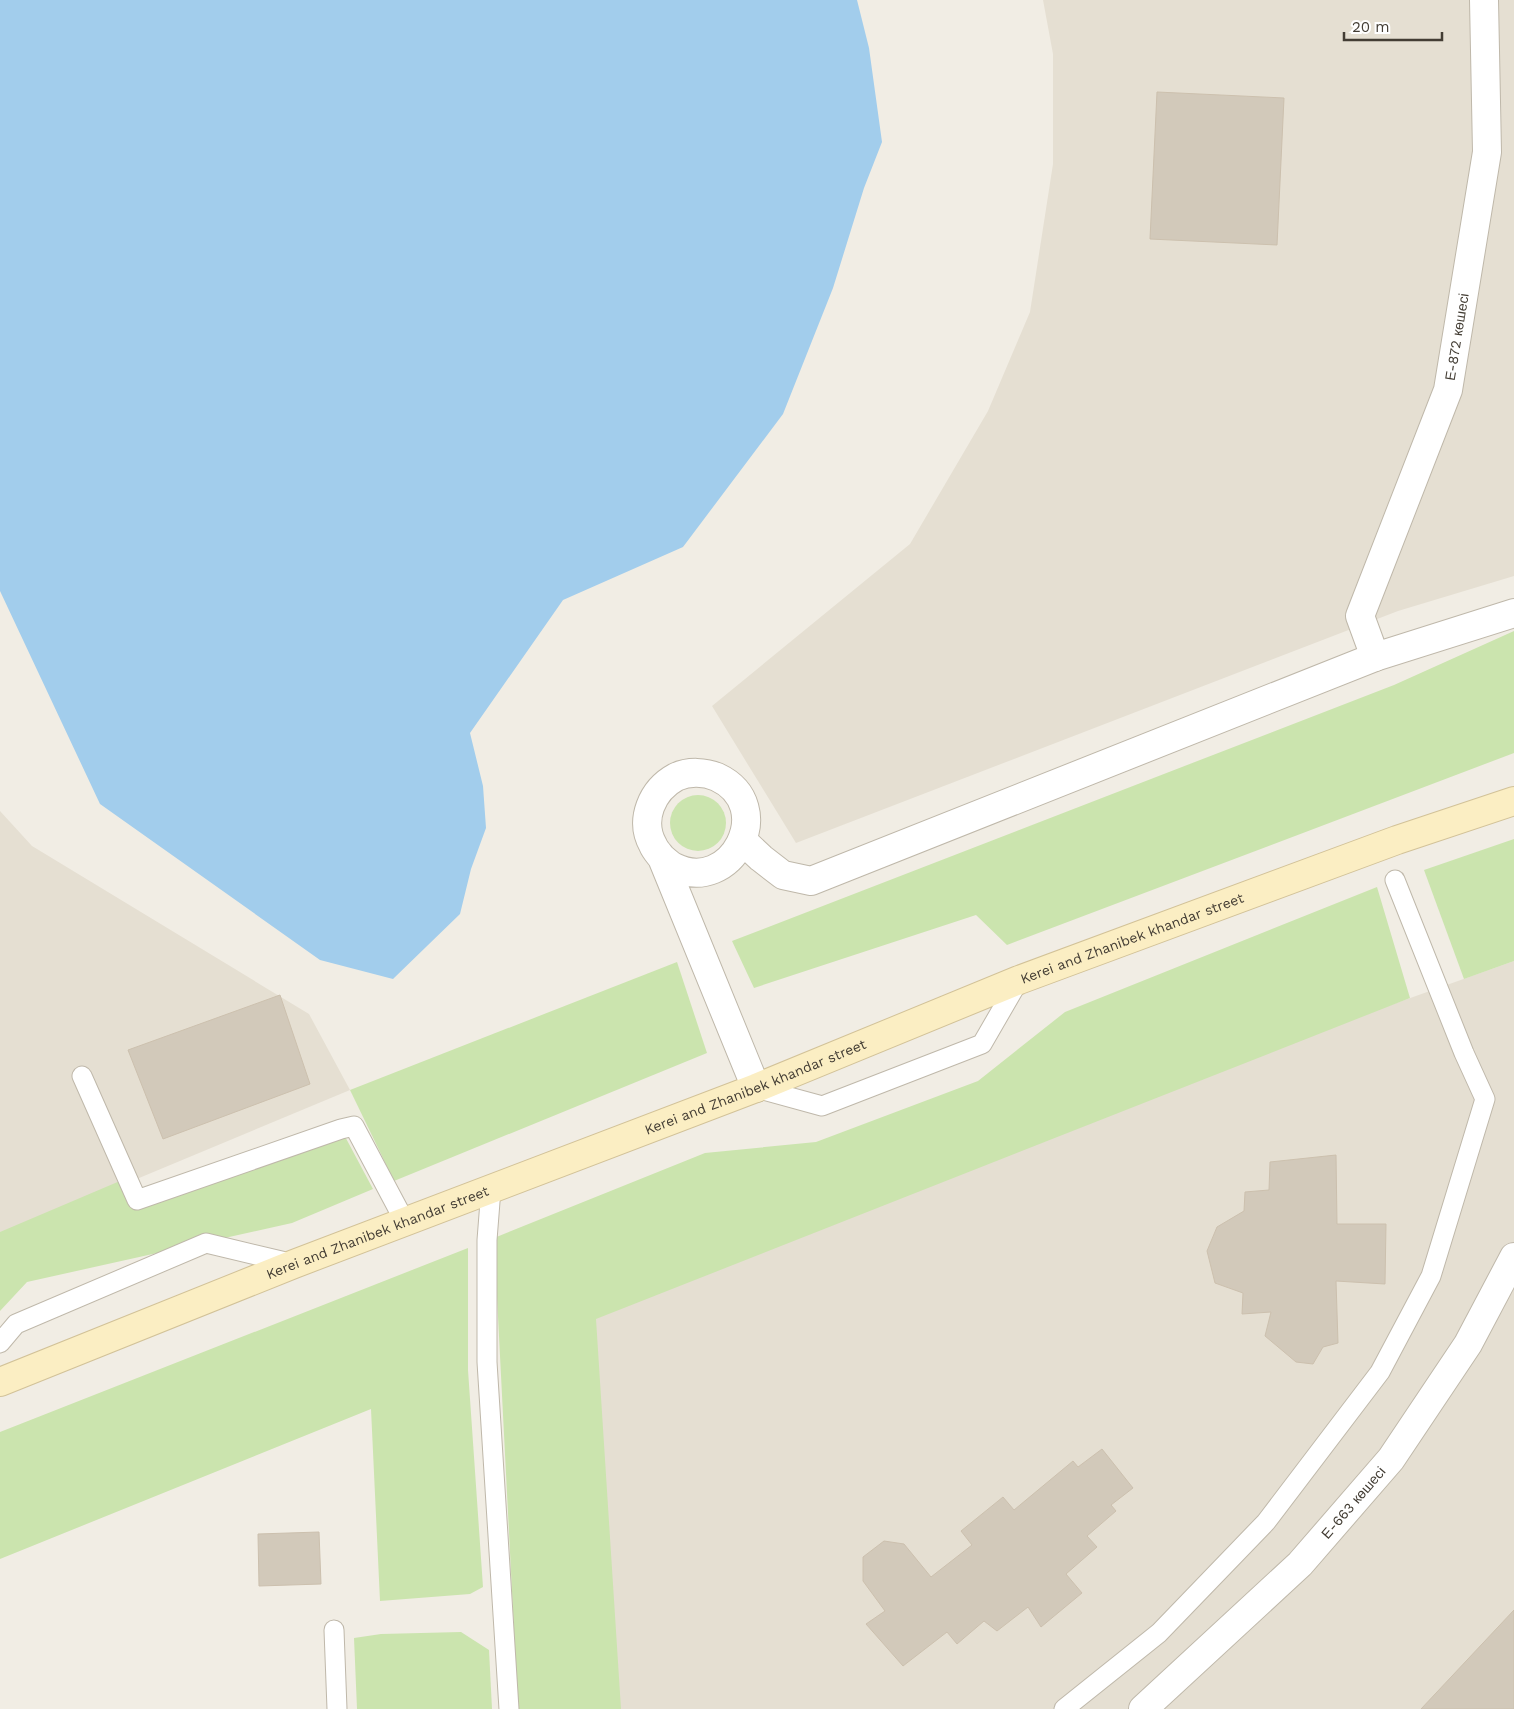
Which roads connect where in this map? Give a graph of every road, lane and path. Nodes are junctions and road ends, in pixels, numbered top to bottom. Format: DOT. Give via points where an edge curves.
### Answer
graph roads {
  1 [pos="1484,0"];
  2 [pos="1514,613"];
  3 [pos="1375,657"];
  4 [pos="1514,800"];
  5 [pos="743,841"];
  6 [pos="662,858"];
  7 [pos="1395,880"];
  8 [pos="1019,980"];
  9 [pos="82,1076"];
  10 [pos="756,1088"];
  11 [pos="491,1189"];
  12 [pos="404,1222"];
  13 [pos="1514,1257"];
  14 [pos="294,1264"];
  15 [pos="0,1343"];
  16 [pos="0,1382"];
  17 [pos="334,1630"];
  18 [pos="337,1709"];
  19 [pos="509,1709"];
  20 [pos="1064,1709"];
  21 [pos="1143,1709"];
  1 -- 3 [label="street, Е-872 көшесі" via="1487,152 1448,390 1360,616"];
  2 -- 3 [label="street"];
  3 -- 5 [label="street" via="811,881 783,875"];
  4 -- 8 [label="main road, Kerei and Zhanibek khandar street"];
  5 -- 6 [label="street" via="728,860 706,871 690,872"];
  5 -- 6 [label="street" via="746,825 744,808 737,793 725,781 710,774 693,773 663,786 653,798 648,830 652,845"];
  6 -- 10 [label="street"];
  7 -- 20 [label="lane" via="1484,1099 1431,1276 1380,1372 1266,1522 1160,1633"];
  8 -- 10 [label="main road, Kerei and Zhanibek khandar street"];
  8 -- 10 [label="lane" via="982,1044 822,1106"];
  9 -- 12 [label="lane" via="137,1200 354,1126"];
  10 -- 11 [label="main road, Kerei and Zhanibek khandar street"];
  11 -- 12 [label="main road, Kerei and Zhanibek khandar street"];
  11 -- 19 [label="lane" via="487,1362"];
  12 -- 14 [label="main road, Kerei and Zhanibek khandar street"];
  13 -- 21 [label="street, Е-663 көшесі" via="1468,1344 1391,1459 1300,1564"];
  14 -- 15 [label="lane" via="206,1243 16,1324"];
  14 -- 16 [label="main road, Kerei and Zhanibek khandar street"];
  17 -- 18 [label="lane"];
}
